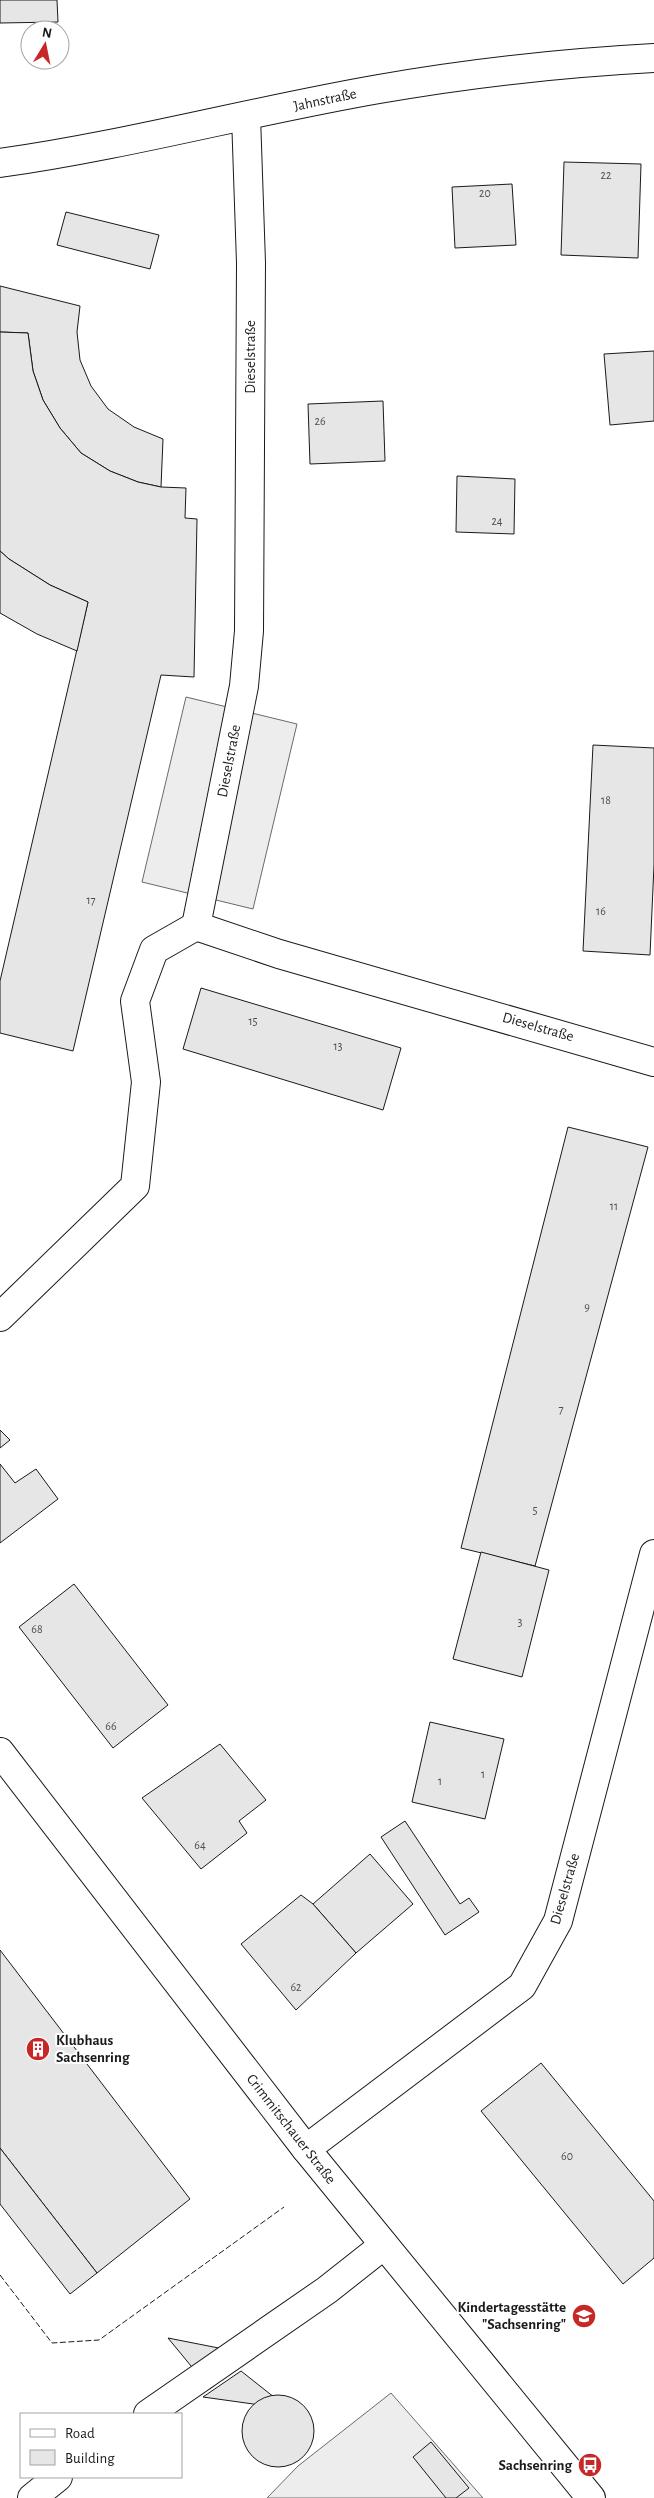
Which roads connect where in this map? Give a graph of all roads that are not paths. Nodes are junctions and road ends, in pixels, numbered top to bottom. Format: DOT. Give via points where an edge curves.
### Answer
graph roads {
  1 [pos="654,58"];
  2 [pos="246,116"];
  3 [pos="0,163"];
  4 [pos="196,926"];
  5 [pos="654,1062"];
  6 [pos="0,1317"];
  7 [pos="654,1554"];
  8 [pos="0,1752"];
  9 [pos="306,2149"];
  10 [pos="384,2244"];
  11 [pos="149,2413"];
  12 [pos="57,2478"];
  13 [pos="32,2498"];
  14 [pos="590,2498"];
  1 -- 2 [label="street, Jahnstraße" via="493,71 378,89"];
  2 -- 3 [label="street, Jahnstraße" via="67,153"];
  2 -- 4 [label="street, Dieselstraße" via="251,263 249,631 244,686"];
  4 -- 5 [label="street, Dieselstraße" via="279,954"];
  4 -- 6 [label="street" via="154,950 135,1002 146,1082 135,1186"];
  7 -- 9 [label="street, Dieselstraße" via="558,1921 522,1986"];
  8 -- 9 [label="street, Crimmitschauer Straße"];
  9 -- 10 [label="street, Crimmitschauer Straße"];
  10 -- 11 [label="street" via="327,2290"];
  10 -- 14 [label="street, Crimmitschauer Straße"];
  12 -- 13 [label="street"];
}
